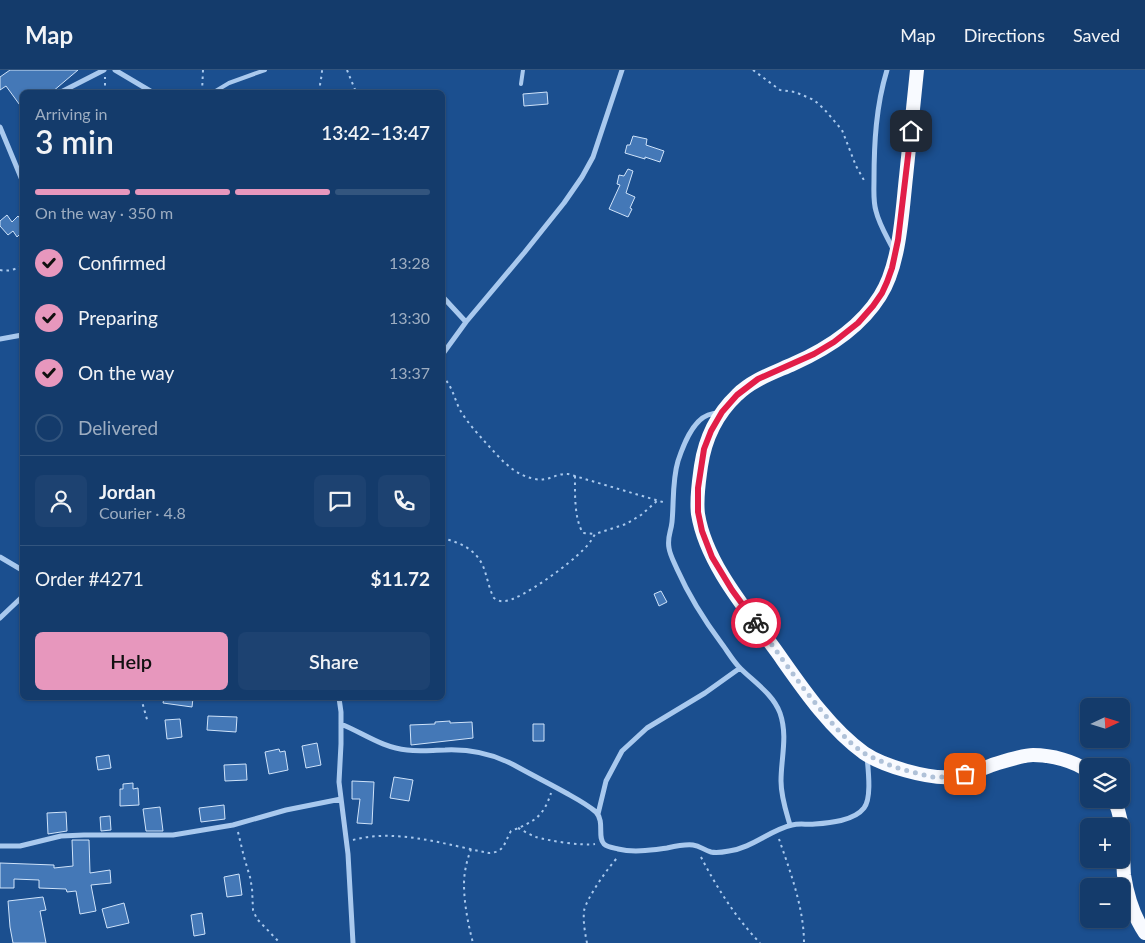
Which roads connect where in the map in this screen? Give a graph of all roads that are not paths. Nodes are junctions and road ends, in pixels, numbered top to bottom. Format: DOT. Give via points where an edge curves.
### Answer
graph roads {
  1 [pos="104,70"];
  2 [pos="115,70"];
  3 [pos="265,70"];
  4 [pos="523,70"];
  5 [pos="622,70"];
  6 [pos="887,70"];
  7 [pos="917,70"];
  8 [pos="521,84"];
  9 [pos="65,90"];
  10 [pos="149,90"];
  11 [pos="217,90"];
  12 [pos="0,127"];
  13 [pos="20,175"];
  14 [pos="896,254"];
  15 [pos="445,299"];
  16 [pos="466,322"];
  17 [pos="20,335"];
  18 [pos="0,339"];
  19 [pos="445,351"];
  20 [pos="722,412"];
  21 [pos="0,557"];
  22 [pos="20,569"];
  23 [pos="20,599"];
  24 [pos="0,618"];
  25 [pos="740,668"];
  26 [pos="340,700"];
  27 [pos="341,724"];
  28 [pos="867,755"];
  29 [pos="1080,766"];
  30 [pos="341,799"];
  31 [pos="1118,808"];
  32 [pos="598,814"];
  33 [pos="790,826"];
  34 [pos="0,846"];
  35 [pos="1145,933"];
  36 [pos="353,943"];
  1 -- 9 [label="street"];
  2 -- 10 [label="street"];
  3 -- 11 [label="lane"];
  4 -- 8 [label="lane"];
  5 -- 16 [label="street" via="593,157 582,177"];
  6 -- 14 [label="street" via="876,124 874,201 879,222"];
  7 -- 14 [label="highway"];
  12 -- 13 [label="street"];
  14 -- 20 [label="highway" via="882,293 858,323 814,354 758,379"];
  15 -- 16 [label="street"];
  16 -- 19 [label="street"];
  17 -- 18 [label="street"];
  20 -- 25 [label="street" via="707,415 698,423 682,450 676,468 668,538 670,551 699,612"];
  20 -- 28 [label="highway" via="704,449 698,488 698,512 712,557 804,689 837,729"];
  21 -- 22 [label="street"];
  23 -- 24 [label="street"];
  25 -- 32 [label="street" via="647,728 622,751 606,781"];
  25 -- 33 [label="street" via="770,697 780,712 784,729 782,799"];
  26 -- 27 [label="street"];
  27 -- 30 [label="street"];
  27 -- 32 [label="street" via="408,751 484,753 554,786"];
  28 -- 29 [label="highway" via="894,767 931,777 951,777 1032,755 1061,758"];
  28 -- 33 [label="street" via="869,779 864,808 844,820"];
  30 -- 34 [label="street" via="236,824 172,835 61,836 20,846"];
  30 -- 36 [label="street"];
  31 -- 35 [label="highway" via="1124,874 1131,902"];
  32 -- 33 [label="street" via="604,844 625,850 693,845 711,852 730,851"];
}
